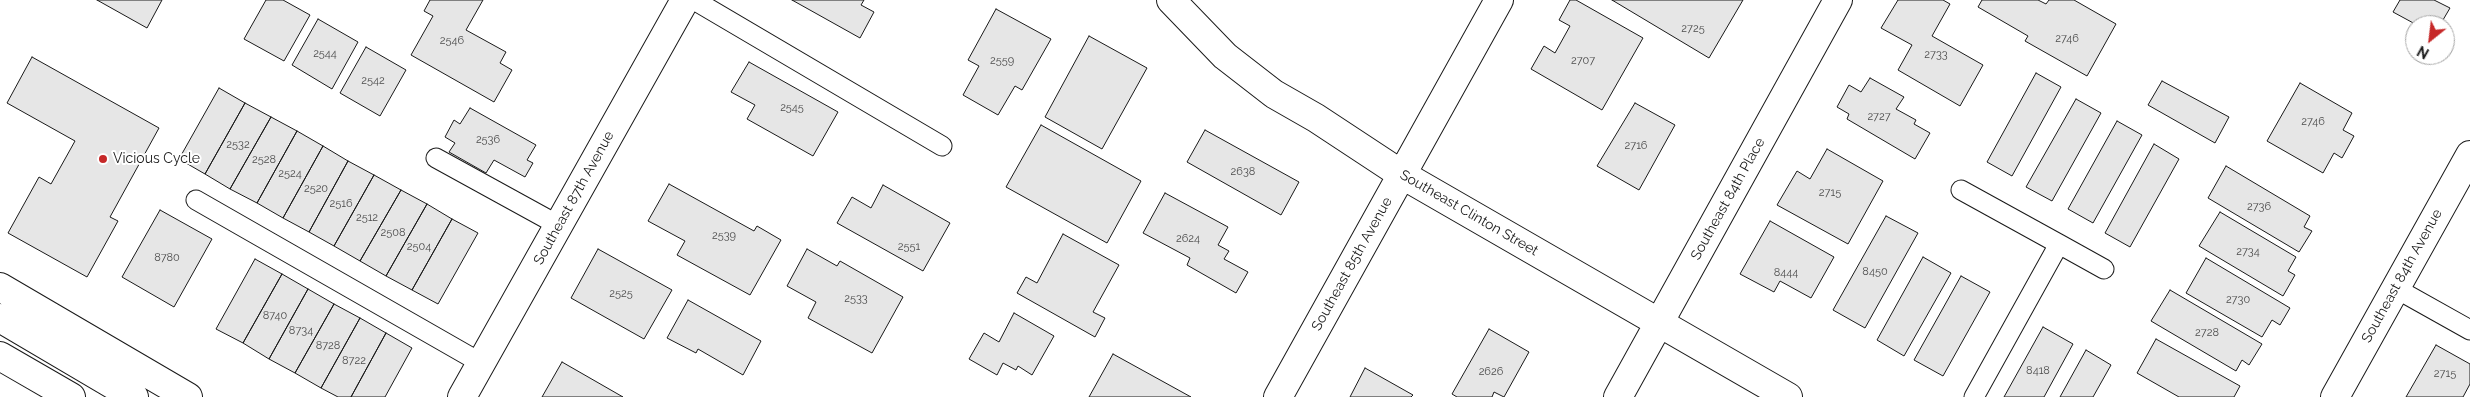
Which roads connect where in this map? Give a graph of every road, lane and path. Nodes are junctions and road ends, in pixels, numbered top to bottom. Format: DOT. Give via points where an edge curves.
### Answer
graph roads {
  1 [pos="685,0"];
  2 [pos="694,0"];
  3 [pos="1171,0"];
  4 [pos="1499,0"];
  5 [pos="1838,0"];
  6 [pos="942,146"];
  7 [pos="2470,155"];
  8 [pos="436,158"];
  9 [pos="1401,174"];
  10 [pos="1961,190"];
  11 [pos="196,200"];
  12 [pos="558,226"];
  13 [pos="2059,244"];
  14 [pos="2104,269"];
  15 [pos="0,287"];
  16 [pos="2395,288"];
  17 [pos="0,318"];
  18 [pos="1661,322"];
  19 [pos="2470,330"];
  20 [pos="0,356"];
  21 [pos="482,363"];
  22 [pos="71,397"];
  23 [pos="134,397"];
  24 [pos="188,397"];
  25 [pos="462,397"];
  26 [pos="1278,397"];
  27 [pos="1618,397"];
  28 [pos="1788,397"];
  29 [pos="1974,397"];
  30 [pos="2335,397"];
  1 -- 12 [label="street, Southeast 87th Avenue"];
  2 -- 6 [label="lane"];
  3 -- 9 [label="street, Southeast Clinton Street" via="1225,56 1274,94"];
  4 -- 9 [label="street, Southeast 85th Avenue"];
  5 -- 18 [label="street, Southeast 84th Place"];
  7 -- 16 [label="street, Southeast 84th Avenue"];
  8 -- 12 [label="lane"];
  9 -- 18 [label="street, Southeast Clinton Street"];
  9 -- 26 [label="street, Southeast 85th Avenue"];
  10 -- 13 [label="lane"];
  11 -- 21 [label="lane"];
  12 -- 21 [label="street, Southeast 87th Avenue"];
  13 -- 14 [label="lane"];
  13 -- 29 [label="lane"];
  15 -- 24 [label="street"];
  16 -- 19 [label="lane"];
  16 -- 30 [label="street, Southeast 84th Avenue"];
  17 -- 23 [label="street"];
  18 -- 27 [label="street, Southeast 84th Place"];
  18 -- 28 [label="street, Southeast Clinton Street"];
  20 -- 22 [label="street"];
  21 -- 25 [label="street, Southeast 87th Avenue"];
}
